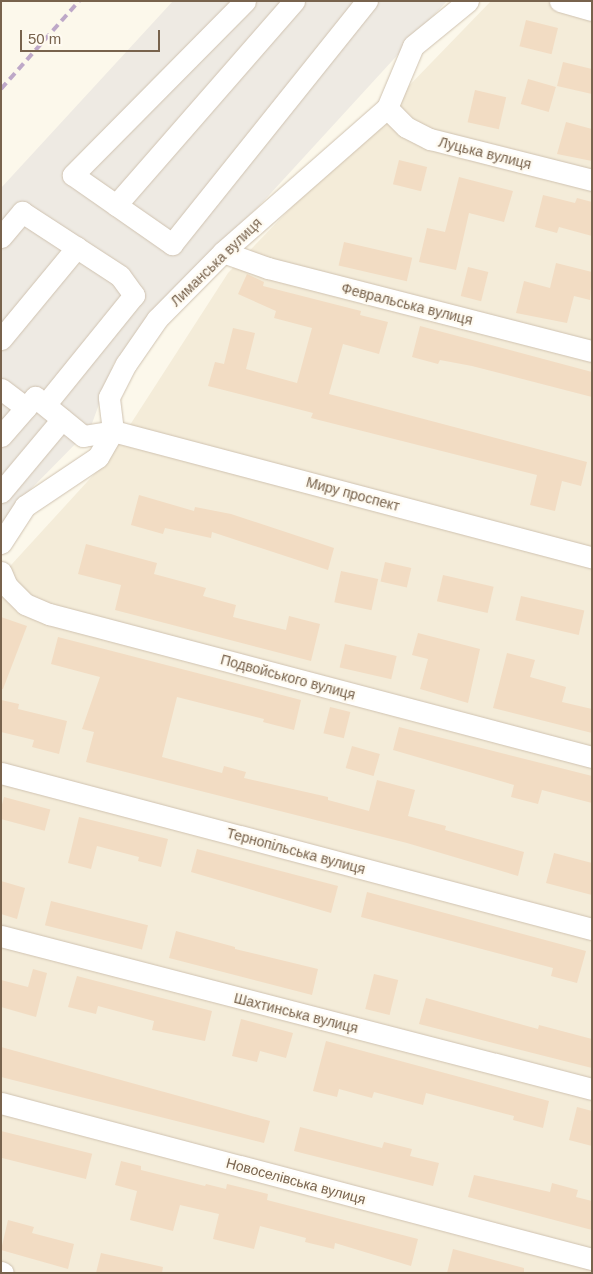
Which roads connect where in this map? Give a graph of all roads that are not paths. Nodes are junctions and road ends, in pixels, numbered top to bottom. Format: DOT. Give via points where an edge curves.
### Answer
graph roads {
  1 [pos="245,1"];
  2 [pos="294,1"];
  3 [pos="367,1"];
  4 [pos="468,1"];
  5 [pos="560,1"];
  6 [pos="592,10"];
  7 [pos="387,108"];
  8 [pos="592,180"];
  9 [pos="116,205"];
  10 [pos="1,237"];
  11 [pos="77,247"];
  12 [pos="223,252"];
  13 [pos="1,339"];
  14 [pos="592,351"];
  15 [pos="1,389"];
  16 [pos="36,406"];
  17 [pos="62,419"];
  18 [pos="114,431"];
  19 [pos="1,436"];
  20 [pos="1,492"];
  21 [pos="1,543"];
  22 [pos="592,558"];
  23 [pos="1,572"];
  24 [pos="592,758"];
  25 [pos="1,773"];
  26 [pos="592,930"];
  27 [pos="1,936"];
  28 [pos="592,1089"];
  29 [pos="1,1103"];
  30 [pos="592,1259"];
  1 -- 9 [label="street" via="74,176"];
  2 -- 9 [label="street"];
  3 -- 9 [label="street" via="172,244"];
  4 -- 7 [label="street, Лиманська вулиця" via="413,46"];
  5 -- 6 [label="street"];
  7 -- 8 [label="street, Луцька вулиця" via="406,127 430,139"];
  7 -- 12 [label="street, Лиманська вулиця"];
  10 -- 11 [label="street" via="22,212"];
  11 -- 13 [label="street"];
  11 -- 16 [label="street" via="120,276 134,294"];
  12 -- 14 [label="street, Февральська вулиця" via="268,268"];
  12 -- 18 [label="street, Лиманська вулиця" via="157,319 126,364 109,398"];
  15 -- 16 [label="street"];
  16 -- 17 [label="street"];
  16 -- 19 [label="street"];
  17 -- 18 [label="street" via="83,436"];
  17 -- 20 [label="street"];
  18 -- 21 [label="street" via="98,456 25,506"];
  18 -- 22 [label="street, Миру проспект"];
  23 -- 24 [label="street, Подвойського вулиця" via="7,586 25,604 49,614"];
  25 -- 26 [label="street, Тернопільська вулиця"];
  27 -- 28 [label="street, Шахтинська вулиця"];
  29 -- 30 [label="street, Новоселівська вулиця"];
}
